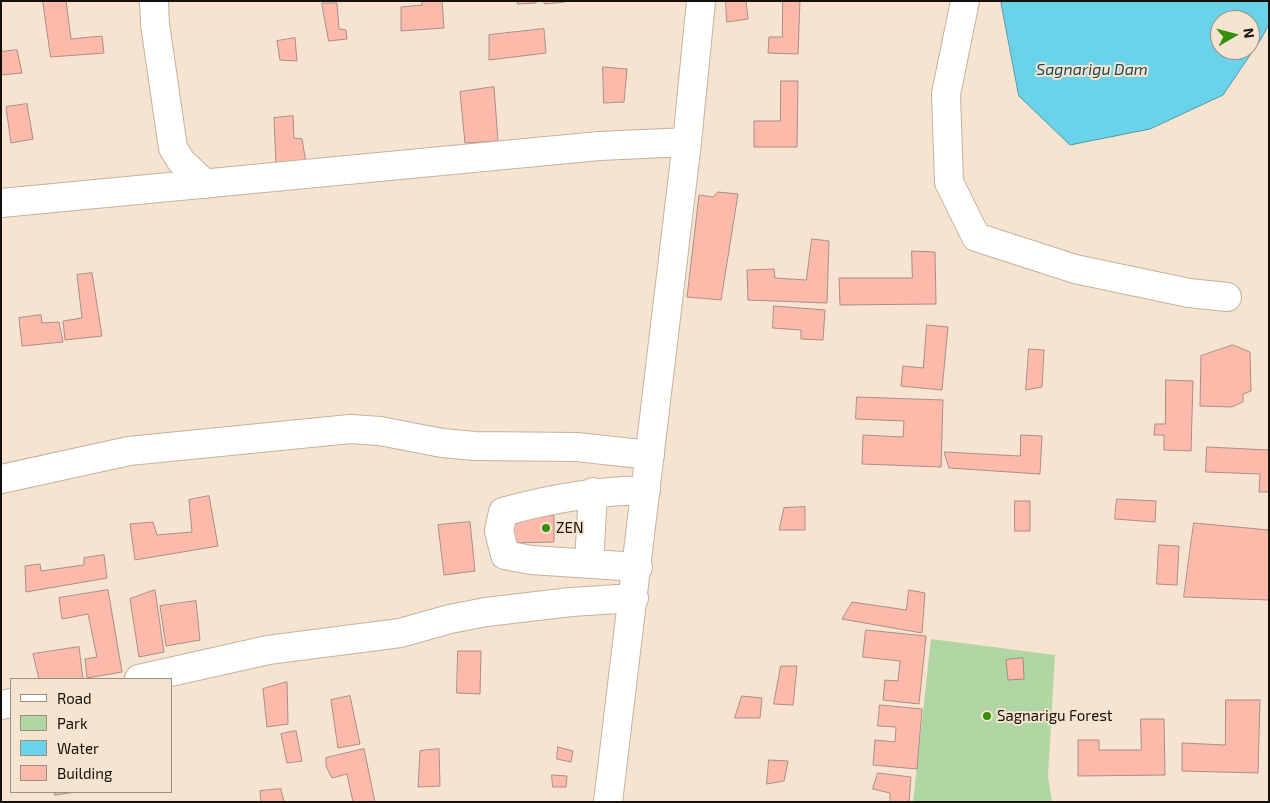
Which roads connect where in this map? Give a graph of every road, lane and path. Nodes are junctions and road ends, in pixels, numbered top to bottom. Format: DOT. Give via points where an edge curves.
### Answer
graph roads {
  1 [pos="154,1"];
  2 [pos="701,1"];
  3 [pos="965,1"];
  4 [pos="687,142"];
  5 [pos="204,184"];
  6 [pos="1,203"];
  7 [pos="1227,297"];
  8 [pos="650,455"];
  9 [pos="1,479"];
  10 [pos="646,490"];
  11 [pos="592,492"];
  12 [pos="589,564"];
  13 [pos="638,567"];
  14 [pos="634,598"];
  15 [pos="143,678"];
  16 [pos="608,802"];
  1 -- 5 [label="street" via="174,148"];
  2 -- 4 [label="street"];
  3 -- 7 [label="street" via="946,94 949,182 976,237 1075,269 1189,293"];
  4 -- 5 [label="street" via="599,146"];
  4 -- 8 [label="street"];
  5 -- 6 [label="street"];
  8 -- 9 [label="street" via="578,447 475,446 380,431 350,430 129,451"];
  8 -- 10 [label="street"];
  10 -- 11 [label="street"];
  10 -- 13 [label="street"];
  11 -- 12 [label="street"];
  11 -- 12 [label="street" via="548,499 503,512 499,531 505,555"];
  12 -- 13 [label="street"];
  13 -- 14 [label="street"];
  14 -- 15 [label="street" via="486,612 400,633 268,650"];
  14 -- 16 [label="street"];
}
